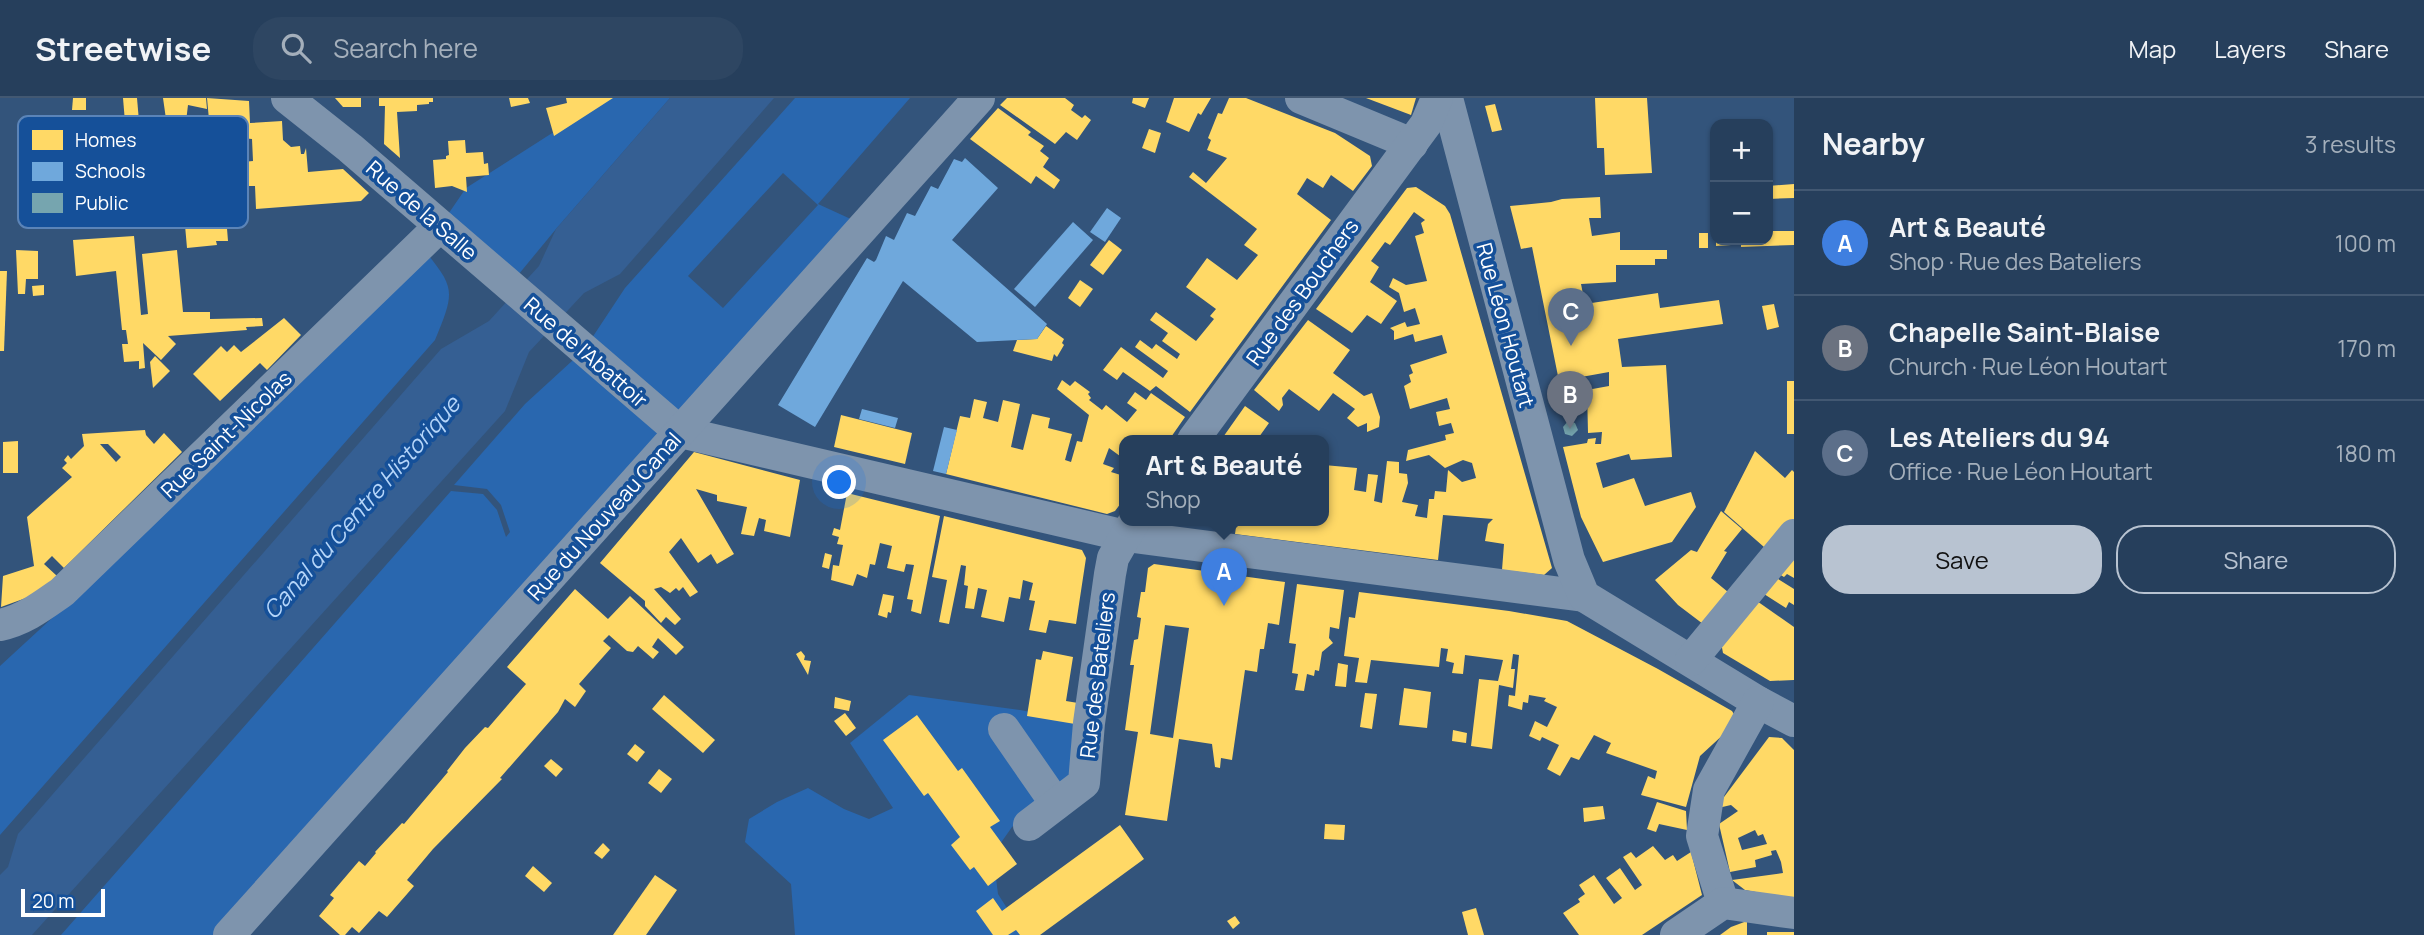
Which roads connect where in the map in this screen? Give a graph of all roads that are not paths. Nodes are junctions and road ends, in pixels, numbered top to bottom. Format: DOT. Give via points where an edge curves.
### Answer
graph roads {
  1 [pos="287,98"];
  2 [pos="314,98"];
  3 [pos="979,98"];
  4 [pos="1301,98"];
  5 [pos="1437,98"];
  6 [pos="1447,98"];
  7 [pos="1412,144"];
  8 [pos="350,148"];
  9 [pos="440,226"];
  10 [pos="493,272"];
  11 [pos="680,432"];
  12 [pos="1197,435"];
  13 [pos="1119,526"];
  14 [pos="1130,528"];
  15 [pos="1794,535"];
  16 [pos="1584,596"];
  17 [pos="0,625"];
  18 [pos="1690,660"];
  19 [pos="1758,702"];
  20 [pos="1794,721"];
  21 [pos="1004,729"];
  22 [pos="1056,804"];
  23 [pos="1029,825"];
  24 [pos="1723,903"];
  25 [pos="1794,913"];
  26 [pos="229,935"];
  27 [pos="1676,935"];
  1 -- 8 [label="street, Rue de la Salle"];
  2 -- 8 [label="street, Rue de la Salle"];
  3 -- 11 [label="street, Rue du Nouveau Canal"];
  4 -- 7 [label="street"];
  5 -- 7 [label="street"];
  6 -- 16 [label="street, Rue Léon Houtart" via="1565,547"];
  7 -- 12 [label="street, Rue des Bouchers"];
  8 -- 9 [label="street, Rue de la Salle"];
  9 -- 10 [label="street, Rue de la Salle"];
  9 -- 17 [label="street, Rue Saint-Nicolas" via="62,593 23,618"];
  10 -- 11 [label="street, Rue de l'Abattoir"];
  11 -- 13 [label="street"];
  11 -- 26 [label="street, Rue du Nouveau Canal"];
  14 -- 16 [label="street"];
  14 -- 22 [label="street, Rue des Bateliers" via="1110,573 1084,783"];
  15 -- 18 [label="street"];
  16 -- 18 [label="street"];
  18 -- 19 [label="street"];
  19 -- 20 [label="street"];
  19 -- 24 [label="street" via="1709,790 1702,836"];
  21 -- 22 [label="street"];
  22 -- 23 [label="street, Rue des Bateliers"];
  24 -- 25 [label="street"];
  24 -- 27 [label="street"];
}
